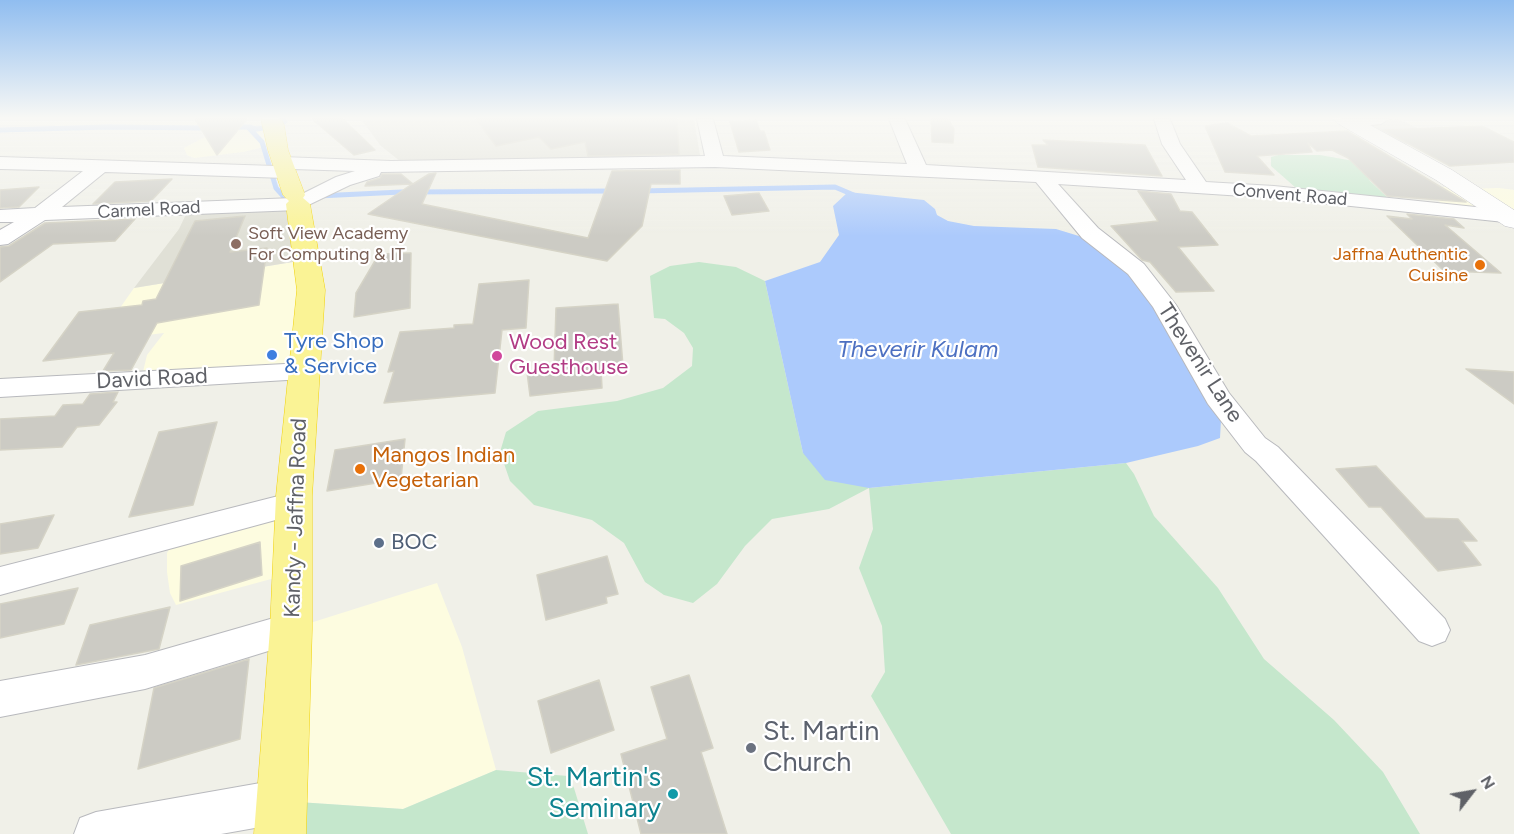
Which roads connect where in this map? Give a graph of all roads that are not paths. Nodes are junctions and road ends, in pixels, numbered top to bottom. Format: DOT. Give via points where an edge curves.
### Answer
graph roads {
  1 [pos="283,158"];
  2 [pos="714,158"];
  3 [pos="915,158"];
  4 [pos="1180,158"];
  5 [pos="1413,158"];
  6 [pos="715,161"];
  7 [pos="0,163"];
  8 [pos="100,167"];
  9 [pos="391,167"];
  10 [pos="920,170"];
  11 [pos="1041,177"];
  12 [pos="290,183"];
  13 [pos="1200,187"];
  14 [pos="41,213"];
  15 [pos="0,216"];
  16 [pos="1512,217"];
  17 [pos="0,239"];
  18 [pos="304,371"];
  19 [pos="0,388"];
  20 [pos="294,504"];
  21 [pos="0,582"];
  22 [pos="291,629"];
  23 [pos="1432,630"];
  24 [pos="0,699"];
  25 [pos="281,818"];
  26 [pos="96,834"];
  1 -- 12 [label="highway, Kandy - Jaffna Road"];
  2 -- 6 [label="street"];
  3 -- 10 [label="street"];
  4 -- 13 [label="street"];
  5 -- 16 [label="street"];
  6 -- 9 [label="street, Convent Road"];
  6 -- 10 [label="street, Convent Road"];
  7 -- 8 [label="street"];
  8 -- 12 [label="street"];
  8 -- 14 [label="street"];
  9 -- 12 [label="street"];
  9 -- 12 [label="street" via="343,181"];
  10 -- 11 [label="street, Convent Road"];
  11 -- 13 [label="street, Convent Road"];
  11 -- 23 [label="street, Thevenir Lane" via="1090,233 1136,269 1164,305 1218,398 1255,445"];
  12 -- 14 [label="street, Carmel Road"];
  12 -- 18 [label="highway, Kandy - Jaffna Road" via="311,290"];
  13 -- 16 [label="street, Convent Road"];
  14 -- 15 [label="street, Carmel Road"];
  14 -- 17 [label="street"];
  18 -- 19 [label="street, David Road"];
  18 -- 20 [label="highway, Kandy - Jaffna Road"];
  20 -- 21 [label="street"];
  20 -- 22 [label="highway, Kandy - Jaffna Road"];
  22 -- 24 [label="street" via="145,672"];
  22 -- 25 [label="highway, Kandy - Jaffna Road"];
  25 -- 26 [label="street"];
}
